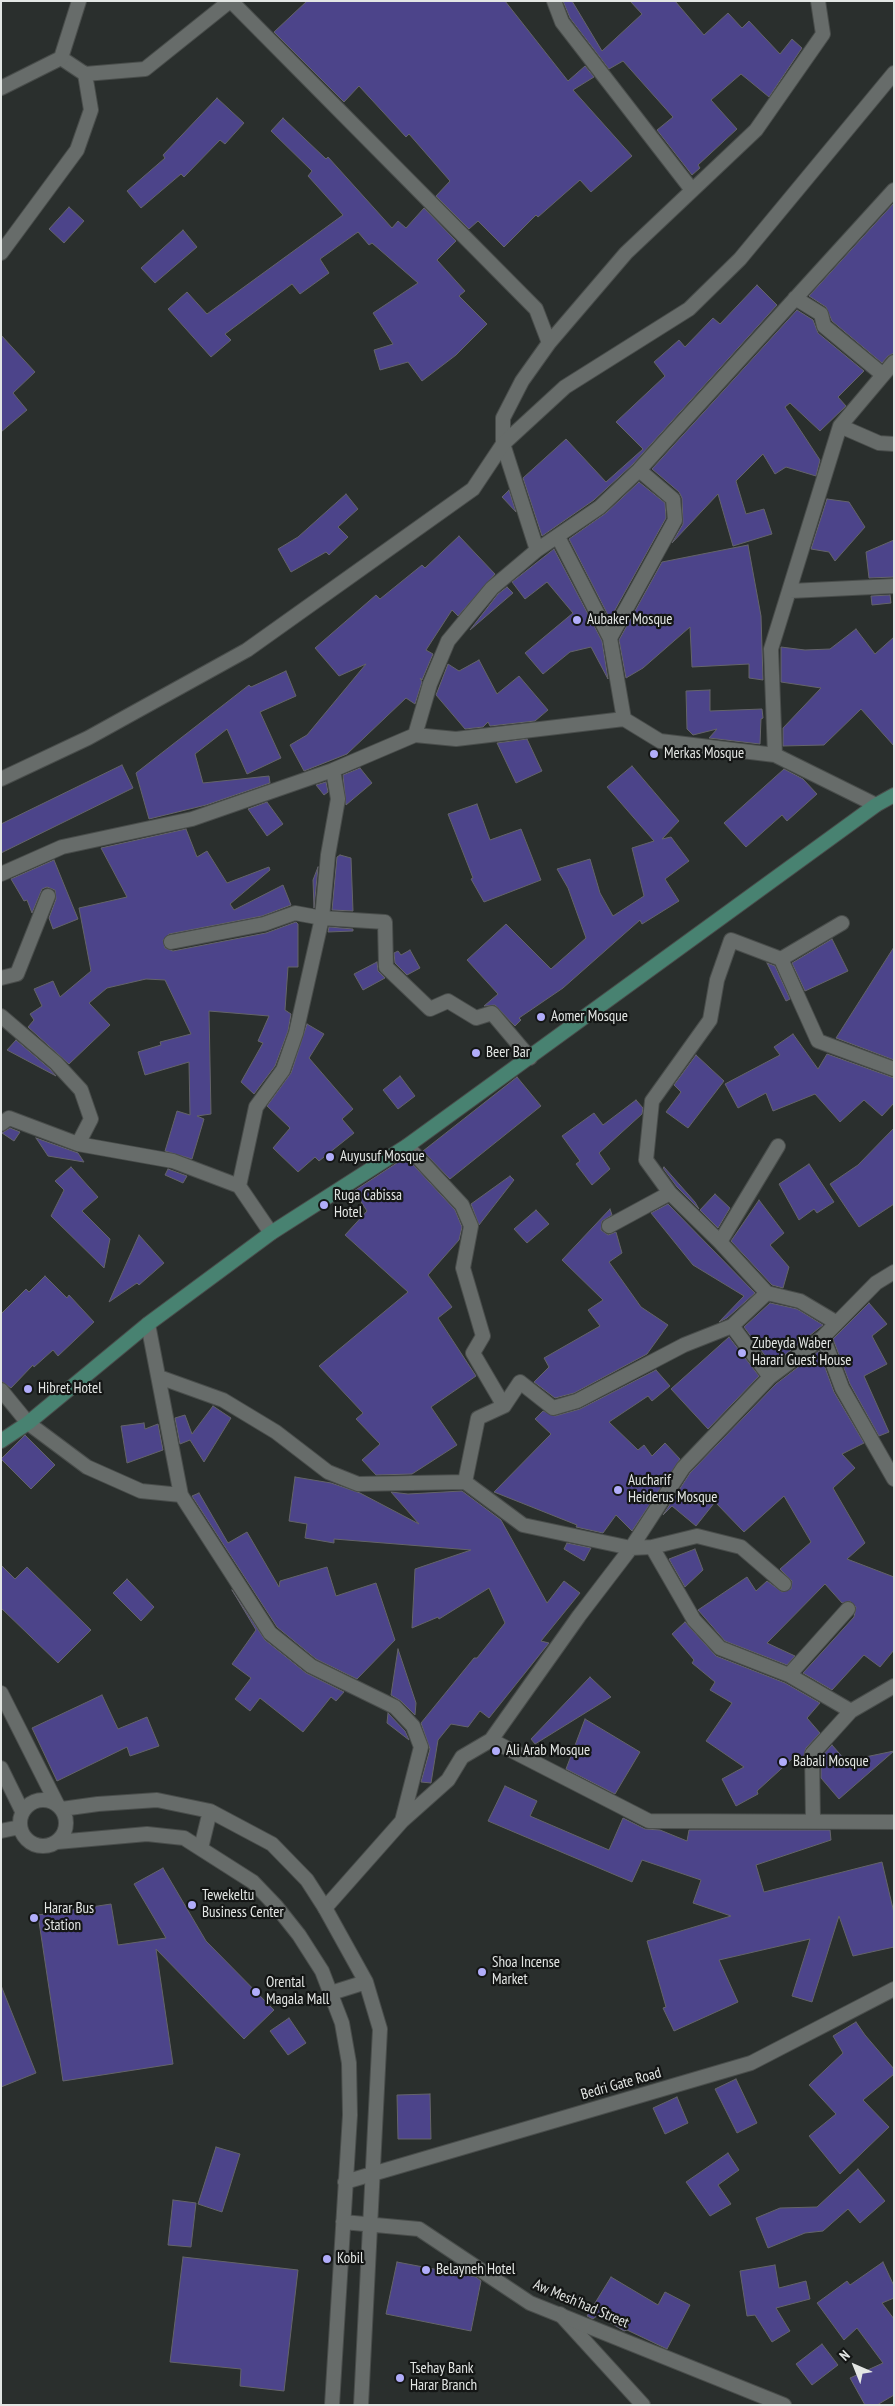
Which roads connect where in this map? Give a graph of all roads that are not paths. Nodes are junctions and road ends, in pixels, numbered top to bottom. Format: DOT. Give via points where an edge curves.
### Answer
graph roads {
  1 [pos="79,1"];
  2 [pos="230,1"];
  3 [pos="554,1"];
  4 [pos="818,1"];
  5 [pos="62,58"];
  6 [pos="894,73"];
  7 [pos="85,74"];
  8 [pos="1,88"];
  9 [pos="692,190"];
  10 [pos="894,190"];
  11 [pos="1,253"];
  12 [pos="796,298"];
  13 [pos="549,343"];
  14 [pos="894,362"];
  15 [pos="882,374"];
  16 [pos="840,426"];
  17 [pos="503,444"];
  18 [pos="894,444"];
  19 [pos="638,470"];
  20 [pos="558,537"];
  21 [pos="537,550"];
  22 [pos="894,586"];
  23 [pos="790,591"];
  24 [pos="610,638"];
  25 [pos="624,719"];
  26 [pos="415,734"];
  27 [pos="775,755"];
  28 [pos="333,770"];
  29 [pos="1,779"];
  30 [pos="894,795"];
  31 [pos="876,805"];
  32 [pos="1,874"];
  33 [pos="48,896"];
  34 [pos="322,918"];
  35 [pos="842,923"];
  36 [pos="171,942"];
  37 [pos="781,958"];
  38 [pos="1,978"];
  39 [pos="1,1016"];
  40 [pos="530,1058"];
  41 [pos="894,1069"];
  42 [pos="1,1124"];
  43 [pos="78,1144"];
  44 [pos="407,1146"];
  45 [pos="778,1146"];
  46 [pos="239,1186"];
  47 [pos="670,1193"];
  48 [pos="609,1226"];
  49 [pos="271,1233"];
  50 [pos="720,1242"];
  51 [pos="894,1272"];
  52 [pos="767,1293"];
  53 [pos="837,1322"];
  54 [pos="148,1324"];
  55 [pos="732,1326"];
  56 [pos="823,1337"];
  57 [pos="158,1377"];
  58 [pos="770,1377"];
  59 [pos="1,1390"];
  60 [pos="504,1406"];
  61 [pos="28,1423"];
  62 [pos="1,1441"];
  63 [pos="894,1479"];
  64 [pos="465,1482"];
  65 [pos="181,1495"];
  66 [pos="652,1547"];
  67 [pos="630,1548"];
  68 [pos="784,1584"];
  69 [pos="848,1608"];
  70 [pos="789,1675"];
  71 [pos="894,1686"];
  72 [pos="1,1693"];
  73 [pos="851,1711"];
  74 [pos="491,1740"];
  75 [pos="1,1768"];
  76 [pos="60,1806"];
  77 [pos="22,1811"];
  78 [pos="210,1811"];
  79 [pos="402,1821"];
  80 [pos="813,1821"];
  81 [pos="894,1822"];
  82 [pos="20,1827"];
  83 [pos="1,1831"];
  84 [pos="57,1842"];
  85 [pos="201,1848"];
  86 [pos="325,1908"];
  87 [pos="366,1982"];
  88 [pos="894,1989"];
  89 [pos="331,1993"];
  90 [pos="372,2174"];
  91 [pos="345,2182"];
  92 [pos="343,2222"];
  93 [pos="370,2225"];
  94 [pos="560,2314"];
  95 [pos="332,2405"];
  96 [pos="361,2405"];
  97 [pos="643,2405"];
  98 [pos="784,2405"];
  1 -- 5 [label="street"];
  2 -- 7 [label="street" via="145,69"];
  2 -- 13 [label="street" via="536,309"];
  3 -- 9 [label="street" via="562,22"];
  4 -- 9 [label="street" via="822,34 756,130"];
  5 -- 7 [label="street"];
  5 -- 8 [label="street"];
  6 -- 17 [label="street" via="740,259 689,309 566,388"];
  7 -- 11 [label="street" via="92,110 77,150"];
  9 -- 13 [label="street" via="626,253"];
  10 -- 12 [label="street"];
  12 -- 15 [label="street" via="822,314 824,326"];
  12 -- 19 [label="street"];
  13 -- 17 [label="street" via="522,381 504,418"];
  14 -- 15 [label="street"];
  15 -- 16 [label="street"];
  16 -- 18 [label="street" via="879,443"];
  16 -- 23 [label="street"];
  17 -- 21 [label="street"];
  17 -- 29 [label="street" via="473,489 247,650 88,738"];
  19 -- 20 [label="street" via="600,507"];
  19 -- 24 [label="street" via="673,499 675,520"];
  20 -- 21 [label="street"];
  20 -- 24 [label="street"];
  21 -- 26 [label="street" via="492,588 448,641 430,684"];
  22 -- 23 [label="street"];
  23 -- 27 [label="street" via="771,649"];
  24 -- 25 [label="street"];
  25 -- 26 [label="street" via="456,739"];
  25 -- 27 [label="street" via="660,741"];
  26 -- 28 [label="street"];
  27 -- 31 [label="street"];
  28 -- 32 [label="street" via="192,819 62,847"];
  28 -- 34 [label="street" via="338,799"];
  30 -- 31 [label="main road"];
  31 -- 40 [label="main road"];
  33 -- 38 [label="street" via="17,974"];
  34 -- 36 [label="street" via="294,913 264,924"];
  34 -- 40 [label="street" via="385,922 386,967 430,1009 448,1001 476,1018 492,1013"];
  34 -- 46 [label="street" via="296,1033 283,1070 256,1107"];
  35 -- 37 [label="street"];
  37 -- 41 [label="street" via="818,1041"];
  37 -- 47 [label="street" via="731,940 716,980 710,1020 652,1101 646,1160"];
  39 -- 43 [label="street" via="56,1063 81,1090 91,1119"];
  40 -- 44 [label="main road"];
  42 -- 43 [label="street" via="9,1118"];
  43 -- 46 [label="street" via="173,1160"];
  44 -- 49 [label="main road"];
  44 -- 60 [label="street" via="462,1205 471,1226 463,1268 483,1336 473,1353"];
  45 -- 50 [label="street"];
  46 -- 49 [label="street"];
  47 -- 48 [label="street"];
  47 -- 50 [label="street"];
  49 -- 54 [label="main road"];
  50 -- 52 [label="street"];
  51 -- 53 [label="street" via="876,1282"];
  52 -- 53 [label="street" via="800,1301"];
  52 -- 55 [label="street"];
  53 -- 56 [label="street"];
  54 -- 57 [label="street"];
  54 -- 61 [label="main road"];
  55 -- 58 [label="street"];
  55 -- 60 [label="street" via="684,1345 577,1402 552,1408 520,1382"];
  56 -- 58 [label="street"];
  56 -- 63 [label="street" via="842,1388"];
  57 -- 64 [label="street" via="223,1400 276,1432 328,1472 358,1484"];
  57 -- 65 [label="street"];
  58 -- 67 [label="street" via="683,1468"];
  59 -- 61 [label="street"];
  60 -- 64 [label="street" via="478,1418"];
  61 -- 62 [label="main road"];
  61 -- 65 [label="street" via="87,1467 141,1491"];
  64 -- 67 [label="street" via="523,1525"];
  65 -- 79 [label="street" via="270,1633 311,1666 395,1707 413,1726 421,1747"];
  66 -- 67 [label="street"];
  66 -- 68 [label="street" via="698,1536 741,1547"];
  66 -- 70 [label="street" via="694,1620 720,1648"];
  67 -- 74 [label="street"];
  69 -- 70 [label="street"];
  70 -- 73 [label="street"];
  71 -- 73 [label="street"];
  72 -- 76 [label="street"];
  73 -- 80 [label="street" via="812,1754"];
  74 -- 79 [label="street" via="462,1757 448,1780"];
  74 -- 80 [label="street" via="649,1821"];
  75 -- 77 [label="street"];
  76 -- 77 [label="street" via="50,1800 34,1800"];
  76 -- 78 [label="street" via="157,1800"];
  76 -- 84 [label="street" via="66,1816 66,1830"];
  77 -- 82 [label="street"];
  78 -- 85 [label="street"];
  78 -- 86 [label="street" via="272,1844 307,1880"];
  79 -- 86 [label="street"];
  80 -- 81 [label="street"];
  82 -- 83 [label="street"];
  82 -- 84 [label="street" via="27,1840 34,1844 42,1846"];
  84 -- 85 [label="street" via="148,1834 184,1838"];
  85 -- 89 [label="street" via="253,1882 276,1906 322,1970"];
  86 -- 87 [label="street"];
  87 -- 89 [label="street"];
  87 -- 90 [label="street" via="380,2029"];
  88 -- 90 [label="street, Bedri Gate Road" via="751,2063"];
  89 -- 91 [label="street" via="342,2023 349,2063 350,2115"];
  90 -- 91 [label="street, Bedri Gate Road"];
  90 -- 93 [label="street"];
  91 -- 92 [label="street"];
  92 -- 93 [label="street, Aw Mesh'had Street"];
  92 -- 95 [label="street"];
  93 -- 94 [label="street, Aw Mesh'had Street" via="419,2229 530,2303"];
  93 -- 96 [label="street"];
  94 -- 97 [label="street"];
  94 -- 98 [label="street, Aw Mesh'had Street"];
}
